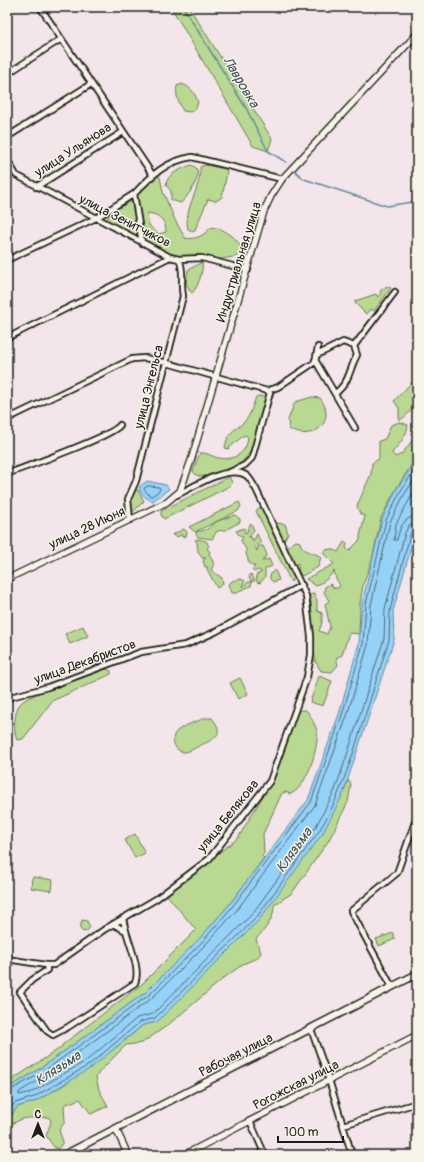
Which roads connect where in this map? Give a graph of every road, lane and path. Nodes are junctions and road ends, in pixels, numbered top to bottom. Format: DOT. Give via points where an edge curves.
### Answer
graph roads {
  1 [pos="40,7"];
  2 [pos="417,34"];
  3 [pos="61,39"];
  4 [pos="7,74"];
  5 [pos="91,84"];
  6 [pos="123,132"];
  7 [pos="7,137"];
  8 [pos="8,163"];
  9 [pos="152,174"];
  10 [pos="282,179"];
  11 [pos="36,187"];
  12 [pos="134,194"];
  13 [pos="96,218"];
  14 [pos="142,243"];
  15 [pos="170,257"];
  16 [pos="179,259"];
  17 [pos="7,260"];
  18 [pos="248,270"];
  19 [pos="395,292"];
  20 [pos="7,338"];
  21 [pos="354,346"];
  22 [pos="318,347"];
  23 [pos="316,358"];
  24 [pos="167,363"];
  25 [pos="216,376"];
  26 [pos="271,389"];
  27 [pos="336,394"];
  28 [pos="7,419"];
  29 [pos="120,425"];
  30 [pos="355,428"];
  31 [pos="226,473"];
  32 [pos="7,474"];
  33 [pos="176,496"];
  34 [pos="130,520"];
  35 [pos="7,579"];
  36 [pos="302,585"];
  37 [pos="7,698"];
  38 [pos="417,816"];
  39 [pos="123,918"];
  40 [pos="113,924"];
  41 [pos="124,930"];
  42 [pos="7,959"];
  43 [pos="46,965"];
  44 [pos="417,974"];
  45 [pos="392,987"];
  46 [pos="311,1029"];
  47 [pos="417,1035"];
  48 [pos="330,1080"];
  49 [pos="417,1103"];
  50 [pos="250,1121"];
  51 [pos="343,1125"];
  52 [pos="116,1129"];
  53 [pos="64,1155"];
  54 [pos="128,1155"];
  55 [pos="184,1155"];
  56 [pos="265,1155"];
  57 [pos="352,1155"];
  1 -- 3 [label="street"];
  2 -- 10 [label="street, Индустриальная улица"];
  3 -- 4 [label="street"];
  3 -- 5 [label="street"];
  5 -- 6 [label="street"];
  5 -- 7 [label="street"];
  6 -- 9 [label="street"];
  6 -- 11 [label="street, улица Ульянова"];
  8 -- 11 [label="street, улица Зенитчиков" via="16,176"];
  9 -- 10 [label="street" via="178,159 192,157"];
  9 -- 12 [label="street"];
  10 -- 18 [label="street, Индустриальная улица" via="264,211"];
  11 -- 13 [label="street, улица Зенитчиков"];
  12 -- 13 [label="street"];
  12 -- 14 [label="street"];
  13 -- 14 [label="street, улица Зенитчиков"];
  13 -- 17 [label="street"];
  14 -- 15 [label="street, улица Зенитчиков"];
  15 -- 16 [label="street, улица Зенитчиков"];
  15 -- 20 [label="street"];
  16 -- 18 [label="street, улица Зенитчиков" via="202,258"];
  16 -- 24 [label="street, улица Энгельса" via="183,267 183,296"];
  18 -- 25 [label="street, Индустриальная улица"];
  19 -- 21 [label="street"];
  21 -- 23 [label="street" via="343,342"];
  21 -- 27 [label="street" via="357,355 348,380"];
  22 -- 23 [label="street"];
  23 -- 26 [label="street" via="287,381"];
  23 -- 27 [label="street"];
  24 -- 25 [label="street"];
  24 -- 28 [label="street" via="145,358 132,359"];
  24 -- 34 [label="street, улица Энгельса" via="136,480 128,499"];
  25 -- 26 [label="street" via="260,390"];
  25 -- 33 [label="street, Индустриальная улица" via="187,474"];
  26 -- 31 [label="street" via="252,458 245,465"];
  27 -- 30 [label="street"];
  29 -- 32 [label="street" via="102,437"];
  31 -- 33 [label="street"];
  31 -- 36 [label="street, улица Белякова" via="242,474 251,481"];
  33 -- 34 [label="street, улица 28 Июня"];
  34 -- 35 [label="street, улица 28 Июня"];
  36 -- 37 [label="street, улица Декабристов" via="215,632 193,641 146,651 48,687"];
  36 -- 39 [label="street, улица Белякова" via="309,610 310,663 270,781 209,859 156,899"];
  38 -- 45 [label="street" via="397,873 351,911"];
  39 -- 40 [label="street, улица Белякова"];
  39 -- 41 [label="street"];
  40 -- 41 [label="street"];
  40 -- 43 [label="street, улица Белякова" via="54,965"];
  41 -- 43 [label="street" via="137,973 135,983 53,1034 47,1031 20,992 47,970"];
  42 -- 43 [label="street, улица Белякова"];
  44 -- 45 [label="main road, Рабочая улица"];
  45 -- 46 [label="main road, Рабочая улица"];
  46 -- 48 [label="street"];
  46 -- 52 [label="main road, Рабочая улица"];
  47 -- 48 [label="street, Рогожская улица"];
  48 -- 50 [label="street, Рогожская улица"];
  48 -- 51 [label="street"];
  49 -- 51 [label="street"];
  50 -- 55 [label="street, Рогожская улица"];
  50 -- 56 [label="street"];
  51 -- 57 [label="street"];
  52 -- 53 [label="main road, Рабочая улица"];
  52 -- 54 [label="street"];
}
